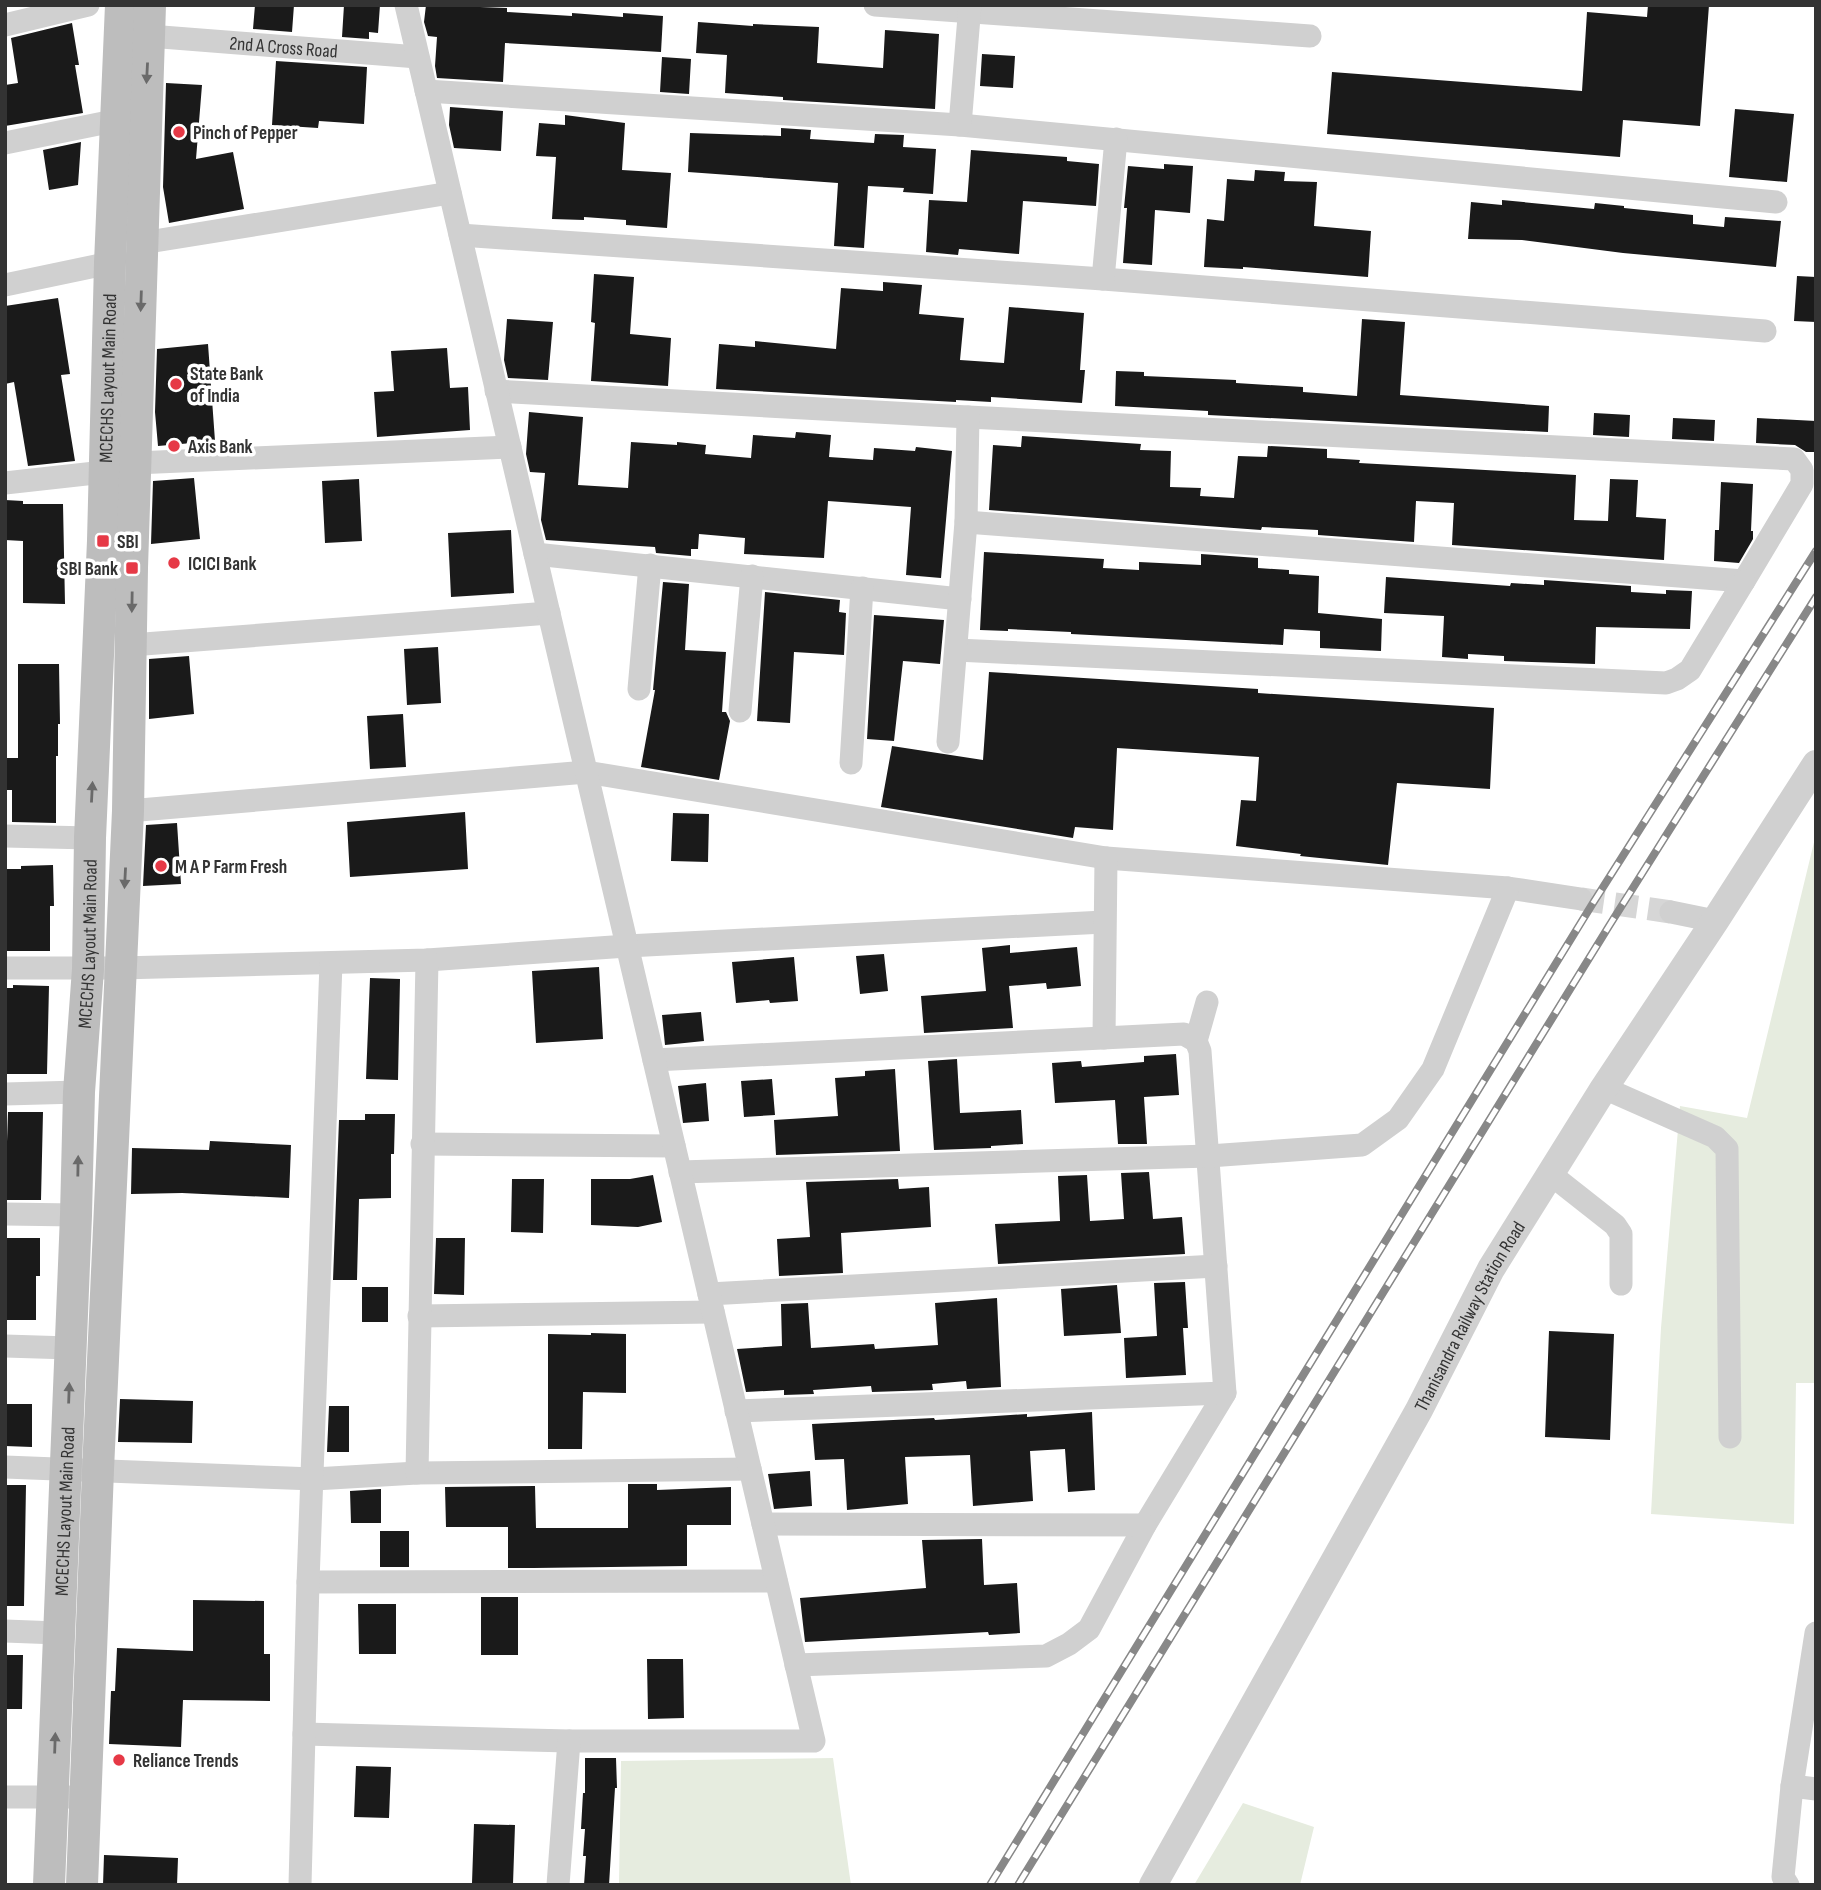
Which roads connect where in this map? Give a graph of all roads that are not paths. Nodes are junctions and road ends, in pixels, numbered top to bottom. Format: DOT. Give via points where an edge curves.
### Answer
graph roads {
  1 [pos="88,5"];
  2 [pos="121,5"];
  3 [pos="150,5"];
  4 [pos="406,5"];
  5 [pos="876,5"];
  6 [pos="970,8"];
  7 [pos="1158,15"];
  8 [pos="1183,16"];
  9 [pos="5,25"];
  10 [pos="149,36"];
  11 [pos="1310,36"];
  12 [pos="418,57"];
  13 [pos="426,91"];
  14 [pos="130,118"];
  15 [pos="960,125"];
  16 [pos="1116,139"];
  17 [pos="5,143"];
  18 [pos="450,192"];
  19 [pos="1776,202"];
  20 [pos="460,235"];
  21 [pos="142,243"];
  22 [pos="110,262"];
  23 [pos="1103,279"];
  24 [pos="5,285"];
  25 [pos="1765,331"];
  26 [pos="496,391"];
  27 [pos="968,417"];
  28 [pos="510,447"];
  29 [pos="135,463"];
  30 [pos="104,472"];
  31 [pos="5,483"];
  32 [pos="966,522"];
  33 [pos="535,554"];
  34 [pos="650,565"];
  35 [pos="752,576"];
  36 [pos="1744,581"];
  37 [pos="862,588"];
  38 [pos="960,599"];
  39 [pos="549,613"];
  40 [pos="131,645"];
  41 [pos="956,650"];
  42 [pos="639,689"];
  43 [pos="740,711"];
  44 [pos="948,742"];
  45 [pos="851,763"];
  46 [pos="1816,764"];
  47 [pos="586,772"];
  48 [pos="128,811"];
  49 [pos="5,836"];
  50 [pos="90,838"];
  51 [pos="1106,858"];
  52 [pos="1508,888"];
  53 [pos="1581,899"];
  54 [pos="1671,912"];
  55 [pos="1715,921"];
  56 [pos="1104,922"];
  57 [pos="627,946"];
  58 [pos="427,960"];
  59 [pos="331,964"];
  60 [pos="5,968"];
  61 [pos="120,968"];
  62 [pos="88,969"];
  63 [pos="1208,1002"];
  64 [pos="1104,1038"];
  65 [pos="1196,1041"];
  66 [pos="654,1060"];
  67 [pos="1604,1088"];
  68 [pos="79,1092"];
  69 [pos="5,1094"];
  70 [pos="422,1144"];
  71 [pos="674,1146"];
  72 [pos="1209,1156"];
  73 [pos="680,1172"];
  74 [pos="1549,1173"];
  75 [pos="5,1214"];
  76 [pos="76,1215"];
  77 [pos="1216,1266"];
  78 [pos="1621,1284"];
  79 [pos="711,1303"];
  80 [pos="419,1316"];
  81 [pos="5,1346"];
  82 [pos="70,1348"];
  83 [pos="1225,1394"];
  84 [pos="736,1410"];
  85 [pos="1731,1437"];
  86 [pos="5,1467"];
  87 [pos="66,1469"];
  88 [pos="750,1469"];
  89 [pos="98,1470"];
  90 [pos="417,1473"];
  91 [pos="314,1479"];
  92 [pos="763,1524"];
  93 [pos="1145,1525"];
  94 [pos="776,1581"];
  95 [pos="308,1582"];
  96 [pos="5,1631"];
  97 [pos="58,1633"];
  98 [pos="1816,1633"];
  99 [pos="1814,1659"];
  100 [pos="796,1665"];
  101 [pos="304,1734"];
  102 [pos="569,1741"];
  103 [pos="1792,1786"];
  104 [pos="1816,1789"];
  105 [pos="87,1796"];
  106 [pos="5,1797"];
  107 [pos="53,1797"];
  108 [pos="49,1885"];
  109 [pos="82,1885"];
  110 [pos="300,1885"];
  111 [pos="558,1885"];
  112 [pos="1153,1885"];
  113 [pos="1788,1885"];
  1 -- 9 [label="street"];
  2 -- 14 [label="main road, MCECHS Layout Main Road"];
  3 -- 10 [label="main road, MCECHS Layout Main Road"];
  4 -- 12 [label="street"];
  5 -- 6 [label="street"];
  6 -- 7 [label="street"];
  6 -- 15 [label="street"];
  7 -- 8 [label="street"];
  8 -- 11 [label="street"];
  10 -- 12 [label="street, 2nd A Cross Road"];
  10 -- 14 [label="main road, MCECHS Layout Main Road, one-way"];
  12 -- 13 [label="street"];
  13 -- 15 [label="street"];
  13 -- 18 [label="street"];
  14 -- 17 [label="street"];
  14 -- 21 [label="main road, MCECHS Layout Main Road"];
  14 -- 22 [label="main road, MCECHS Layout Main Road"];
  15 -- 16 [label="street"];
  16 -- 19 [label="street"];
  16 -- 23 [label="street"];
  18 -- 20 [label="street"];
  18 -- 21 [label="street"];
  20 -- 23 [label="street"];
  20 -- 26 [label="street"];
  21 -- 29 [label="main road, MCECHS Layout Main Road, one-way"];
  22 -- 24 [label="street"];
  22 -- 30 [label="main road, MCECHS Layout Main Road"];
  23 -- 25 [label="street"];
  26 -- 27 [label="street"];
  26 -- 28 [label="street"];
  27 -- 32 [label="street"];
  27 -- 36 [label="street" via="1794,459 1802,484"];
  28 -- 29 [label="street"];
  28 -- 33 [label="street"];
  29 -- 40 [label="main road, MCECHS Layout Main Road, one-way"];
  30 -- 31 [label="street"];
  50 -- 30 [label="main road, MCECHS Layout Main Road, one-way"];
  32 -- 36 [label="street"];
  32 -- 38 [label="street"];
  33 -- 34 [label="street"];
  33 -- 39 [label="street"];
  34 -- 35 [label="street"];
  34 -- 42 [label="street"];
  35 -- 37 [label="street"];
  35 -- 43 [label="street"];
  36 -- 41 [label="street" via="1690,670 1666,683"];
  37 -- 38 [label="street"];
  37 -- 45 [label="street"];
  38 -- 41 [label="street"];
  39 -- 40 [label="street"];
  39 -- 47 [label="street"];
  40 -- 48 [label="main road, MCECHS Layout Main Road"];
  41 -- 44 [label="street"];
  46 -- 55 [label="street, Thanisandra Railway Station Road"];
  47 -- 48 [label="street"];
  47 -- 51 [label="street"];
  47 -- 57 [label="street"];
  48 -- 61 [label="main road, MCECHS Layout Main Road, one-way"];
  49 -- 50 [label="street"];
  50 -- 62 [label="main road, MCECHS Layout Main Road"];
  51 -- 52 [label="street"];
  51 -- 56 [label="street"];
  52 -- 53 [label="street"];
  52 -- 72 [label="street" via="1433,1069 1398,1119 1362,1145"];
  54 -- 55 [label="street"];
  55 -- 67 [label="street, Thanisandra Railway Station Road"];
  56 -- 57 [label="street"];
  56 -- 64 [label="street"];
  57 -- 58 [label="street"];
  57 -- 66 [label="street"];
  58 -- 59 [label="street"];
  58 -- 70 [label="street"];
  59 -- 61 [label="street"];
  59 -- 91 [label="street"];
  60 -- 62 [label="street"];
  61 -- 62 [label="street"];
  61 -- 89 [label="main road, MCECHS Layout Main Road"];
  62 -- 68 [label="main road, MCECHS Layout Main Road"];
  63 -- 65 [label="street"];
  64 -- 65 [label="street" via="1184,1034"];
  64 -- 66 [label="street"];
  65 -- 72 [label="street"];
  66 -- 71 [label="street"];
  67 -- 74 [label="street, Thanisandra Railway Station Road"];
  67 -- 85 [label="street" via="1715,1137 1727,1149"];
  68 -- 69 [label="street"];
  76 -- 68 [label="main road, MCECHS Layout Main Road, one-way"];
  70 -- 71 [label="street"];
  70 -- 80 [label="street"];
  71 -- 73 [label="street"];
  72 -- 73 [label="street"];
  72 -- 77 [label="street"];
  73 -- 79 [label="street"];
  74 -- 78 [label="street" via="1621,1234"];
  74 -- 112 [label="street, Thanisandra Railway Station Road" via="1491,1269 1419,1410"];
  75 -- 76 [label="street"];
  76 -- 82 [label="main road, MCECHS Layout Main Road"];
  77 -- 79 [label="street"];
  77 -- 83 [label="street"];
  79 -- 80 [label="street"];
  79 -- 84 [label="street"];
  80 -- 90 [label="street"];
  81 -- 82 [label="street"];
  87 -- 82 [label="main road, MCECHS Layout Main Road, one-way"];
  83 -- 84 [label="street"];
  83 -- 93 [label="street"];
  84 -- 88 [label="street"];
  86 -- 87 [label="street"];
  87 -- 89 [label="street"];
  87 -- 97 [label="main road, MCECHS Layout Main Road"];
  88 -- 90 [label="street"];
  88 -- 92 [label="street"];
  89 -- 91 [label="street"];
  89 -- 105 [label="main road, MCECHS Layout Main Road"];
  90 -- 91 [label="street"];
  91 -- 95 [label="street"];
  92 -- 93 [label="street"];
  92 -- 94 [label="street"];
  93 -- 100 [label="street" via="1089,1629 1046,1656"];
  94 -- 95 [label="street"];
  94 -- 100 [label="street"];
  95 -- 101 [label="street"];
  96 -- 97 [label="street"];
  107 -- 97 [label="main road, MCECHS Layout Main Road, one-way"];
  98 -- 99 [label="street"];
  99 -- 103 [label="street"];
  100 -- 102 [label="street" via="814,1741"];
  101 -- 102 [label="street"];
  101 -- 110 [label="street"];
  102 -- 111 [label="street"];
  103 -- 104 [label="street"];
  103 -- 113 [label="street" via="1783,1877"];
  105 -- 107 [label="street"];
  105 -- 109 [label="main road, MCECHS Layout Main Road"];
  106 -- 107 [label="street"];
  107 -- 108 [label="main road, MCECHS Layout Main Road"];
}
